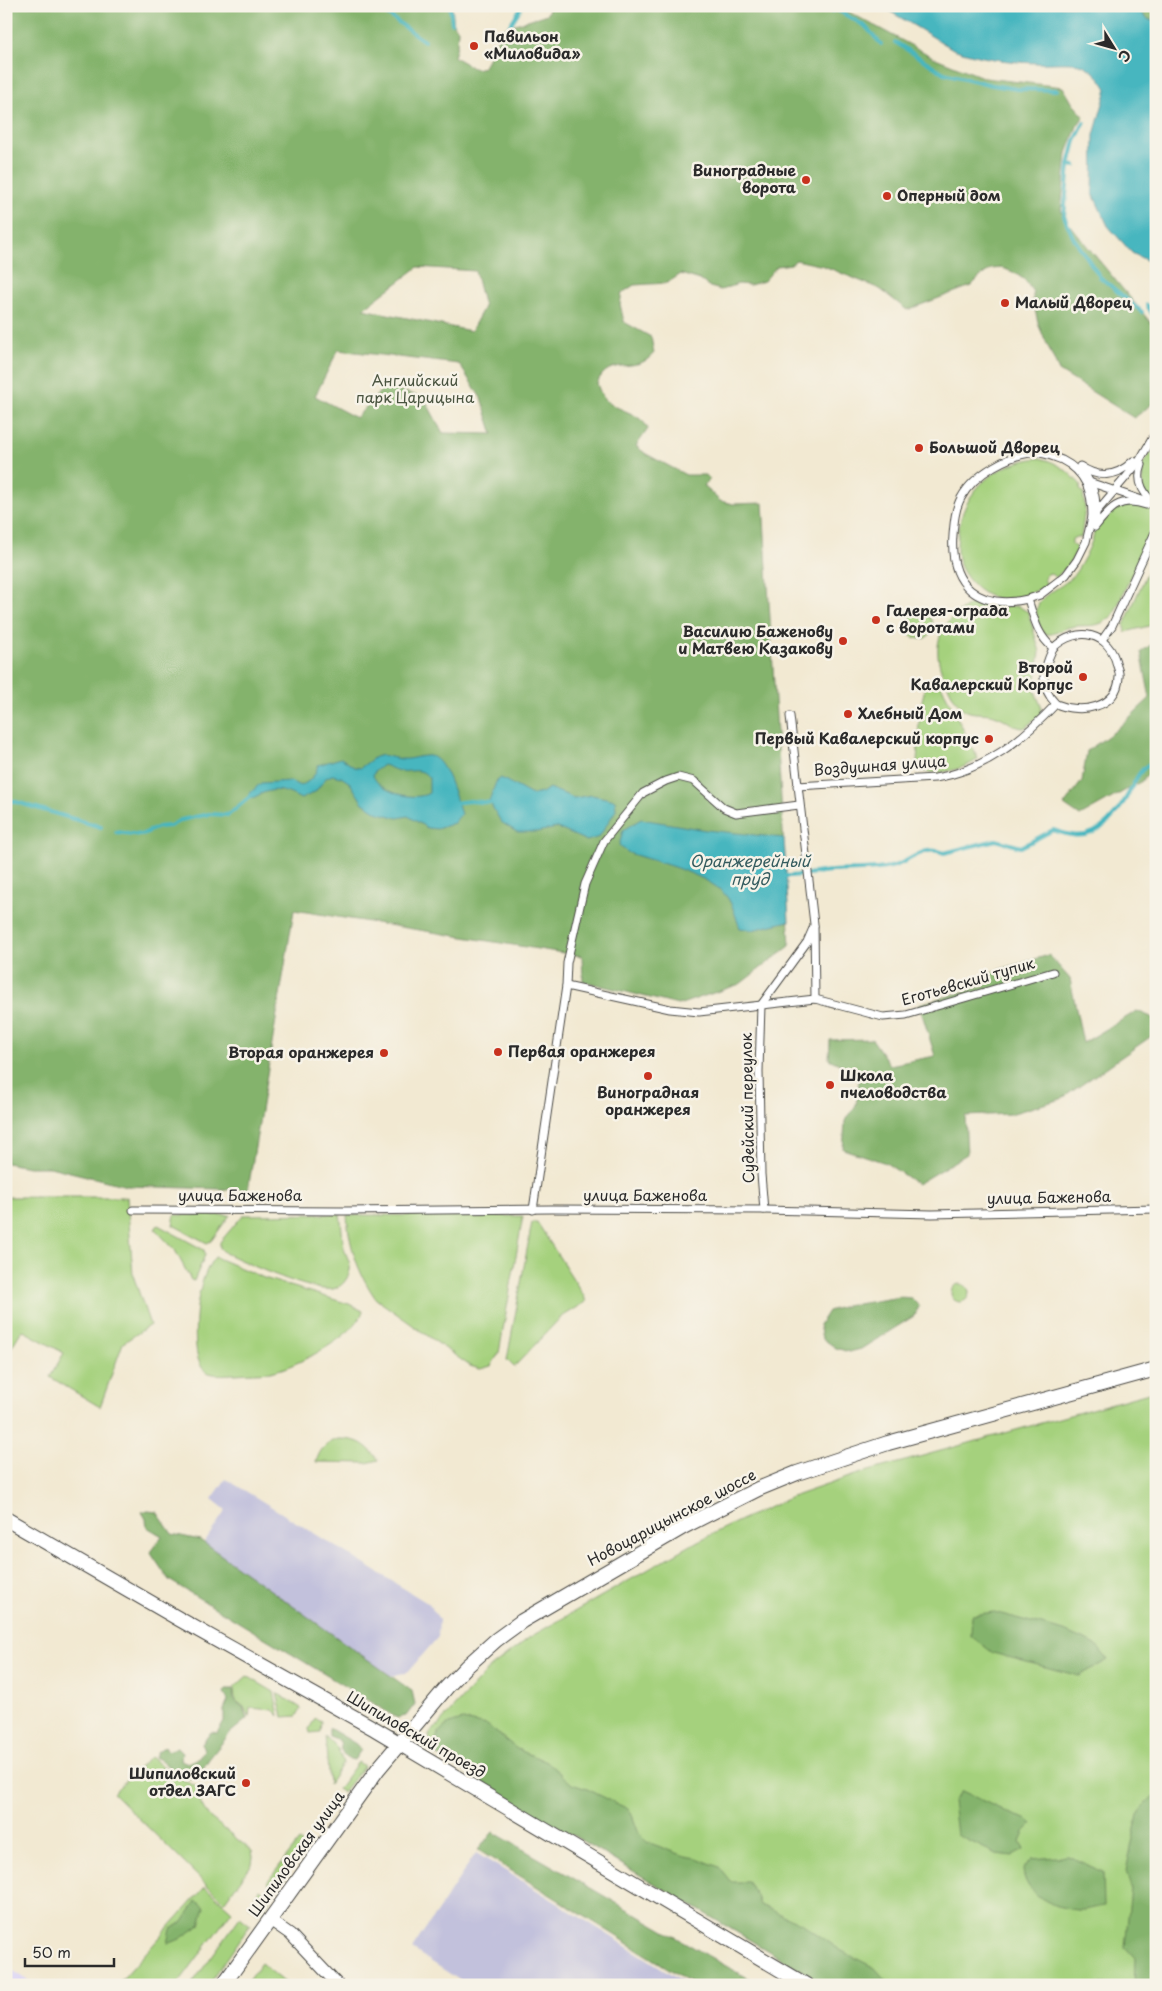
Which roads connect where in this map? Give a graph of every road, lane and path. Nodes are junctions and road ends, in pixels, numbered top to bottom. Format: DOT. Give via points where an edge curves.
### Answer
graph roads {
  1 [pos="1156,432"];
  2 [pos="1138,463"];
  3 [pos="1089,482"];
  4 [pos="1114,491"];
  5 [pos="1148,502"];
  6 [pos="1156,507"];
  7 [pos="1094,514"];
  8 [pos="1156,530"];
  9 [pos="1028,599"];
  10 [pos="1102,640"];
  11 [pos="1053,648"];
  12 [pos="1056,704"];
  13 [pos="790,716"];
  14 [pos="797,786"];
  15 [pos="799,805"];
  16 [pos="814,925"];
  17 [pos="1053,972"];
  18 [pos="566,986"];
  19 [pos="815,999"];
  20 [pos="761,1005"];
  21 [pos="1156,1209"];
  22 [pos="133,1210"];
  23 [pos="533,1210"];
  24 [pos="764,1210"];
  25 [pos="1156,1368"];
  26 [pos="6,1519"];
  27 [pos="400,1744"];
  28 [pos="270,1920"];
  29 [pos="223,1985"];
  30 [pos="338,1985"];
  31 [pos="806,1985"];
  1 -- 2 [label="street"];
  2 -- 3 [label="street" via="1133,461 1119,472 1107,474 1095,474 1080,466"];
  2 -- 4 [label="street"];
  2 -- 5 [label="street" via="1142,465 1140,483 1150,499"];
  3 -- 4 [label="street"];
  3 -- 7 [label="street"];
  3 -- 9 [label="street" via="1057,458 1037,453 1023,454 980,475 960,498 952,546 955,567 963,582 985,599"];
  4 -- 5 [label="street"];
  4 -- 7 [label="street"];
  5 -- 6 [label="street"];
  5 -- 7 [label="street" via="1146,505 1126,502 1117,505 1095,527"];
  7 -- 9 [label="street" via="1086,542 1066,575 1040,595"];
  8 -- 10 [label="street" via="1112,626"];
  9 -- 11 [label="street" via="1036,627"];
  10 -- 11 [label="street" via="1078,634"];
  10 -- 12 [label="street" via="1116,660 1120,677 1115,691 1106,702 1094,708 1082,710"];
  11 -- 12 [label="street" via="1044,667 1044,683"];
  12 -- 14 [label="street, Воздушная улица" via="1008,748 982,764 954,775"];
  13 -- 14 [label="street"];
  14 -- 15 [label="street"];
  15 -- 16 [label="street"];
  15 -- 18 [label="street" via="736,813 724,808 694,781 678,777 643,793 604,842 585,884 567,963"];
  16 -- 19 [label="street"];
  16 -- 20 [label="street" via="808,942"];
  17 -- 19 [label="street, Еготьевский тупик" via="906,1015 883,1016"];
  18 -- 20 [label="street, Еготьевский тупик" via="670,1009 699,1012"];
  18 -- 23 [label="street"];
  19 -- 20 [label="street, Еготьевский тупик"];
  20 -- 24 [label="street, Судейский переулок" via="759,1071"];
  21 -- 24 [label="street, улица Баженова" via="932,1214"];
  22 -- 23 [label="street, улица Баженова"];
  23 -- 24 [label="street, улица Баженова"];
  25 -- 27 [label="main road, Новоцарицынское шоссе" via="888,1443 797,1473 721,1507 522,1621 496,1640 447,1687"];
  26 -- 27 [label="main road, Шипиловский проезд"];
  27 -- 28 [label="main road, Шипиловская улица" via="378,1769"];
  27 -- 31 [label="main road, Шипиловский проезд"];
  28 -- 29 [label="main road, Шипиловская улица"];
  28 -- 30 [label="street" via="290,1934"];
}
